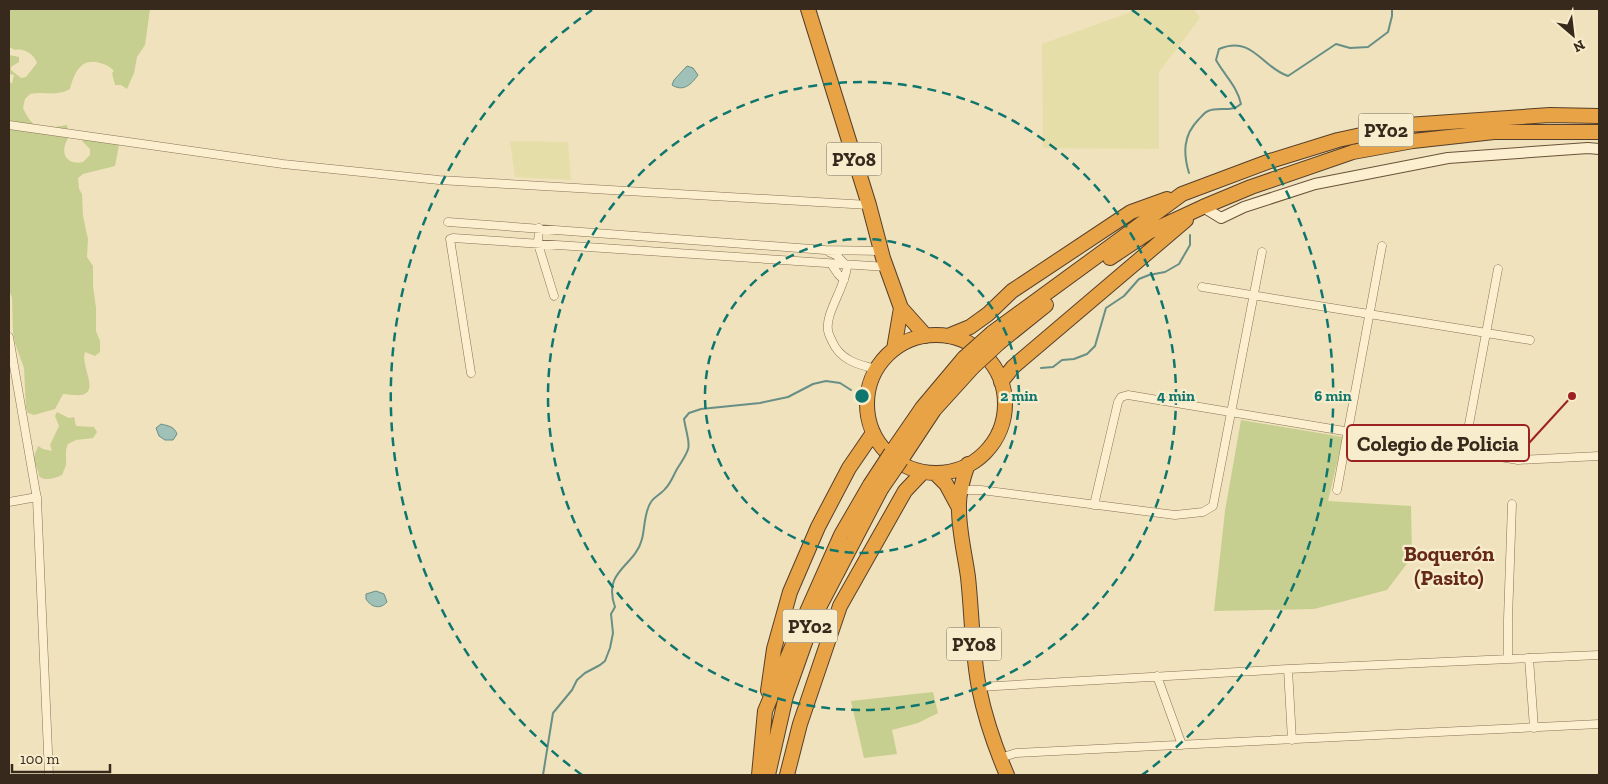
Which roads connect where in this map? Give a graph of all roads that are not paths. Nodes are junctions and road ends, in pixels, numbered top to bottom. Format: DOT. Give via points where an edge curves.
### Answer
graph roads {
  1 [pos="808,9"];
  2 [pos="1599,116"];
  3 [pos="9,125"];
  4 [pos="1599,132"];
  5 [pos="1599,149"];
  6 [pos="1182,194"];
  7 [pos="869,205"];
  8 [pos="1199,209"];
  9 [pos="448,222"];
  10 [pos="539,228"];
  11 [pos="626,234"];
  12 [pos="538,244"];
  13 [pos="1382,246"];
  14 [pos="825,250"];
  15 [pos="630,251"];
  16 [pos="881,251"];
  17 [pos="1262,252"];
  18 [pos="832,265"];
  19 [pos="847,266"];
  20 [pos="887,268"];
  21 [pos="1498,269"];
  22 [pos="844,280"];
  23 [pos="1202,287"];
  24 [pos="554,296"];
  25 [pos="1254,296"];
  26 [pos="901,308"];
  27 [pos="1369,314"];
  28 [pos="1486,333"];
  29 [pos="926,336"];
  30 [pos="948,336"];
  31 [pos="9,337"];
  32 [pos="996,338"];
  33 [pos="1530,340"];
  34 [pos="894,349"];
  35 [pos="877,369"];
  36 [pos="471,373"];
  37 [pos="1001,382"];
  38 [pos="1231,412"];
  39 [pos="1348,432"];
  40 [pos="873,433"];
  41 [pos="1464,451"];
  42 [pos="1599,456"];
  43 [pos="968,464"];
  44 [pos="929,472"];
  45 [pos="876,487"];
  46 [pos="962,490"];
  47 [pos="1337,490"];
  48 [pos="37,497"];
  49 [pos="9,502"];
  50 [pos="1512,504"];
  51 [pos="1094,505"];
  52 [pos="959,508"];
  53 [pos="1599,655"];
  54 [pos="1529,658"];
  55 [pos="1508,659"];
  56 [pos="1288,669"];
  57 [pos="1157,676"];
  58 [pos="979,687"];
  59 [pos="765,711"];
  60 [pos="1599,724"];
  61 [pos="1534,728"];
  62 [pos="1292,740"];
  63 [pos="1182,745"];
  64 [pos="1000,758"];
  65 [pos="49,775"];
  66 [pos="759,775"];
  67 [pos="768,775"];
  68 [pos="787,775"];
  69 [pos="1007,775"];
  1 -- 7 [label="highway, PY08"];
  2 -- 6 [label="highway, PY02" via="1550,114 1407,125 1338,140 1270,160"];
  3 -- 7 [label="street" via="283,164 439,180"];
  4 -- 8 [label="highway, PY02" via="1494,132 1353,152 1251,187"];
  5 -- 8 [label="street" via="1448,158 1315,184 1244,207 1221,218"];
  6 -- 30 [label="highway" via="1131,212 1012,291 970,327"];
  6 -- 32 [label="highway, PY02"];
  7 -- 16 [label="highway, PY08"];
  8 -- 32 [label="highway, PY02" via="1149,232"];
  8 -- 37 [label="highway" via="1013,367"];
  9 -- 10 [label="street"];
  10 -- 11 [label="street"];
  10 -- 12 [label="street"];
  11 -- 14 [label="street"];
  11 -- 15 [label="street"];
  12 -- 15 [label="street"];
  12 -- 24 [label="street"];
  12 -- 36 [label="street" via="450,239"];
  13 -- 27 [label="street"];
  14 -- 16 [label="street"];
  14 -- 19 [label="street"];
  15 -- 18 [label="street"];
  16 -- 20 [label="highway, PY08"];
  17 -- 25 [label="street"];
  18 -- 19 [label="street"];
  18 -- 22 [label="street"];
  19 -- 20 [label="street"];
  19 -- 22 [label="street"];
  20 -- 26 [label="highway, PY08"];
  21 -- 28 [label="street"];
  22 -- 35 [label="street" via="828,329 836,350 855,364"];
  23 -- 25 [label="street"];
  25 -- 27 [label="street"];
  25 -- 38 [label="street"];
  26 -- 29 [label="highway, PY08"];
  26 -- 34 [label="highway, PY08"];
  27 -- 28 [label="street"];
  27 -- 39 [label="street"];
  28 -- 33 [label="street"];
  28 -- 41 [label="street"];
  29 -- 30 [label="highway"];
  29 -- 34 [label="highway"];
  30 -- 37 [label="highway" via="960,339 981,352"];
  31 -- 48 [label="street"];
  32 -- 45 [label="highway, PY02, bridge" via="969,363 896,456"];
  34 -- 35 [label="highway"];
  35 -- 40 [label="highway" via="867,394"];
  37 -- 43 [label="highway" via="1004,406 999,430 987,450"];
  38 -- 39 [label="street"];
  38 -- 51 [label="street" via="1213,506 1203,512 1175,515"];
  38 -- 51 [label="street" via="1128,394 1121,397"];
  39 -- 41 [label="street"];
  39 -- 47 [label="street"];
  40 -- 44 [label="highway" via="888,454 911,468"];
  40 -- 59 [label="highway" via="818,527 790,592 774,649"];
  41 -- 42 [label="street" via="1518,460"];
  43 -- 44 [label="highway" via="947,472"];
  43 -- 46 [label="highway"];
  44 -- 52 [label="highway" via="946,484"];
  44 -- 68 [label="highway" via="905,491 840,606 800,724"];
  45 -- 59 [label="highway, PY02" via="841,536"];
  45 -- 67 [label="highway, PY02" via="814,617 786,696"];
  46 -- 51 [label="street"];
  46 -- 52 [label="highway"];
  48 -- 49 [label="street"];
  48 -- 65 [label="street"];
  50 -- 55 [label="street"];
  52 -- 58 [label="highway, PY08"];
  53 -- 54 [label="street"];
  54 -- 55 [label="street"];
  54 -- 61 [label="street"];
  55 -- 56 [label="street"];
  56 -- 57 [label="street"];
  56 -- 62 [label="street"];
  57 -- 58 [label="street"];
  57 -- 63 [label="street"];
  58 -- 64 [label="highway, PY08"];
  59 -- 66 [label="highway, PY02"];
  60 -- 61 [label="street"];
  61 -- 62 [label="street"];
  62 -- 63 [label="street"];
  63 -- 64 [label="street" via="1016,753"];
  64 -- 69 [label="highway, PY08"];
}
